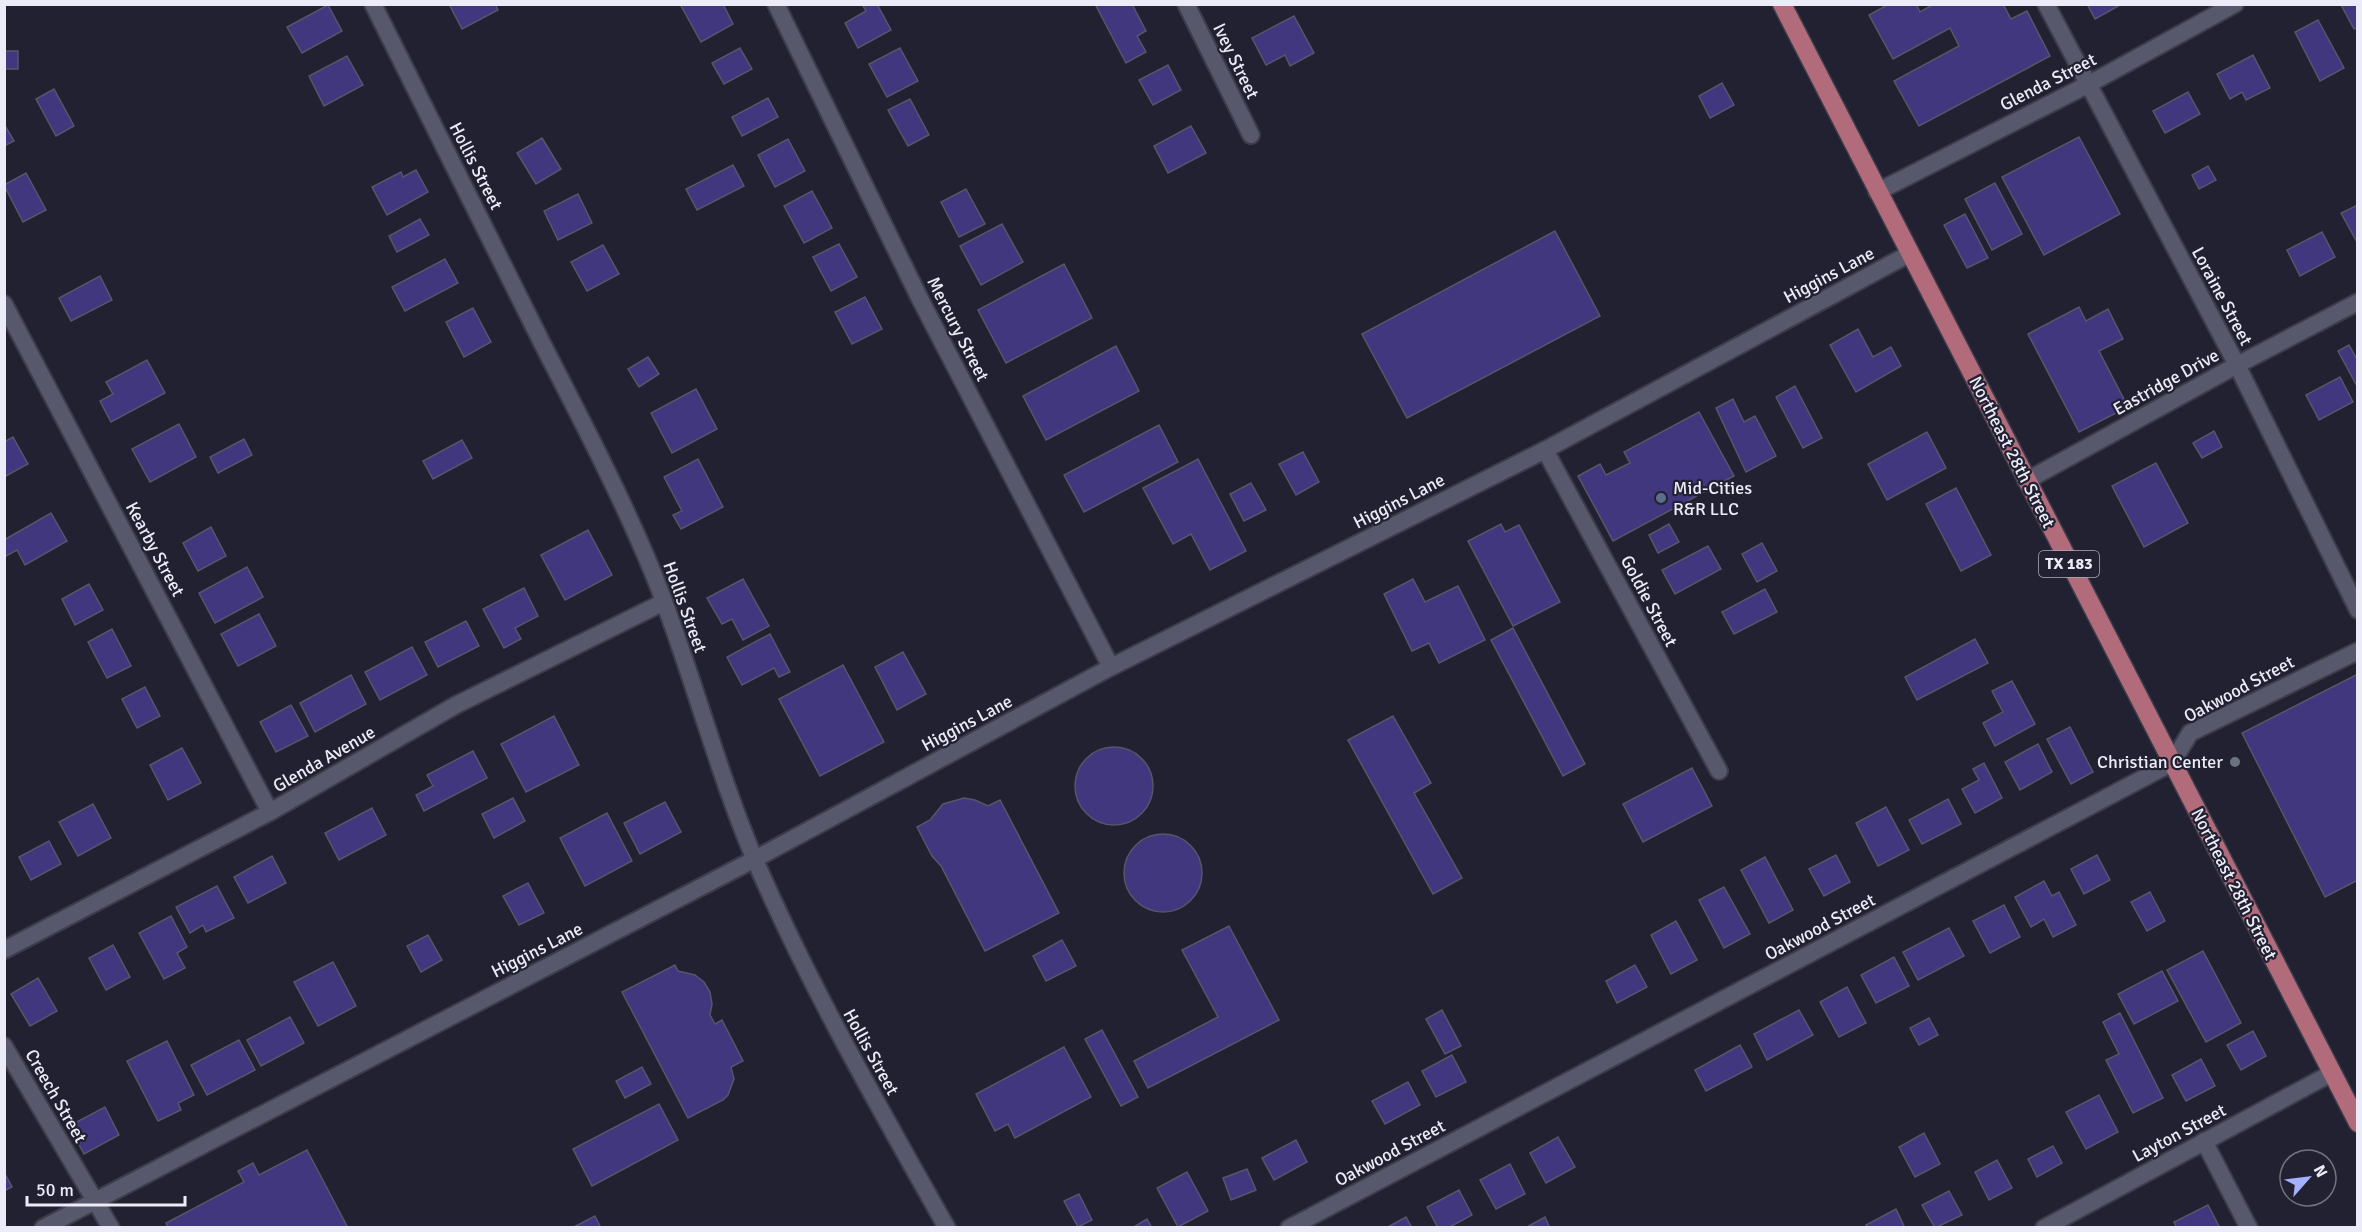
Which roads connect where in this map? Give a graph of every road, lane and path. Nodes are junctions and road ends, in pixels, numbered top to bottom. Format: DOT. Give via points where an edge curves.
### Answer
graph roads {
  1 [pos="373,4"];
  2 [pos="776,4"];
  3 [pos="1186,4"];
  4 [pos="1782,4"];
  5 [pos="2046,4"];
  6 [pos="2235,4"];
  7 [pos="2089,84"];
  8 [pos="1251,135"];
  9 [pos="1877,192"];
  10 [pos="1909,254"];
  11 [pos="2358,302"];
  12 [pos="4,304"];
  13 [pos="2237,365"];
  14 [pos="1545,450"];
  15 [pos="2026,480"];
  16 [pos="664,602"];
  17 [pos="2358,610"];
  18 [pos="2358,651"];
  19 [pos="1112,668"];
  20 [pos="2172,763"];
  21 [pos="1719,771"];
  22 [pos="270,812"];
  23 [pos="755,860"];
  24 [pos="4,950"];
  25 [pos="4,1046"];
  26 [pos="2332,1073"];
  27 [pos="2358,1123"];
  28 [pos="2204,1142"];
  29 [pos="94,1201"];
  30 [pos="43,1227"];
  31 [pos="111,1227"];
  32 [pos="947,1227"];
  33 [pos="1289,1227"];
  34 [pos="2044,1227"];
  35 [pos="2249,1227"];
  1 -- 16 [label="street, Hollis Street" via="593,445"];
  2 -- 19 [label="street, Mercury Street" via="920,299"];
  3 -- 8 [label="street, Ivey Street"];
  4 -- 9 [label="main road, Northeast 28th Street / TX 183"];
  5 -- 7 [label="street, Loraine Street"];
  6 -- 7 [label="street, Glenda Street"];
  7 -- 9 [label="street, Glenda Street"];
  7 -- 13 [label="street, Loraine Street"];
  9 -- 10 [label="main road, Northeast 28th Street / TX 183"];
  10 -- 14 [label="street, Higgins Lane"];
  10 -- 15 [label="main road, Northeast 28th Street / TX 183"];
  11 -- 13 [label="street, Eastridge Drive"];
  12 -- 22 [label="street, Kearby Street"];
  13 -- 15 [label="street, Eastridge Drive"];
  13 -- 17 [label="street, Loraine Street"];
  14 -- 19 [label="street, Higgins Lane"];
  14 -- 21 [label="street, Goldie Street"];
  15 -- 20 [label="main road, Northeast 28th Street / TX 183"];
  16 -- 22 [label="street, Glenda Avenue" via="456,705"];
  16 -- 23 [label="street, Hollis Street" via="714,753"];
  18 -- 20 [label="street, Oakwood Street" via="2190,733"];
  19 -- 23 [label="street, Higgins Lane"];
  20 -- 26 [label="main road, Northeast 28th Street / TX 183"];
  20 -- 33 [label="street, Oakwood Street"];
  22 -- 24 [label="street, Glenda Avenue"];
  23 -- 29 [label="street, Higgins Lane"];
  23 -- 32 [label="street, Hollis Street" via="820,999"];
  25 -- 29 [label="street, Creech Street"];
  26 -- 27 [label="main road, Northeast 28th Street / TX 183"];
  26 -- 28 [label="street, Layton Street"];
  28 -- 34 [label="street, Layton Street"];
  28 -- 35 [label="street"];
  29 -- 30 [label="street, Higgins Lane"];
  29 -- 31 [label="street, Creech Street"];
}
